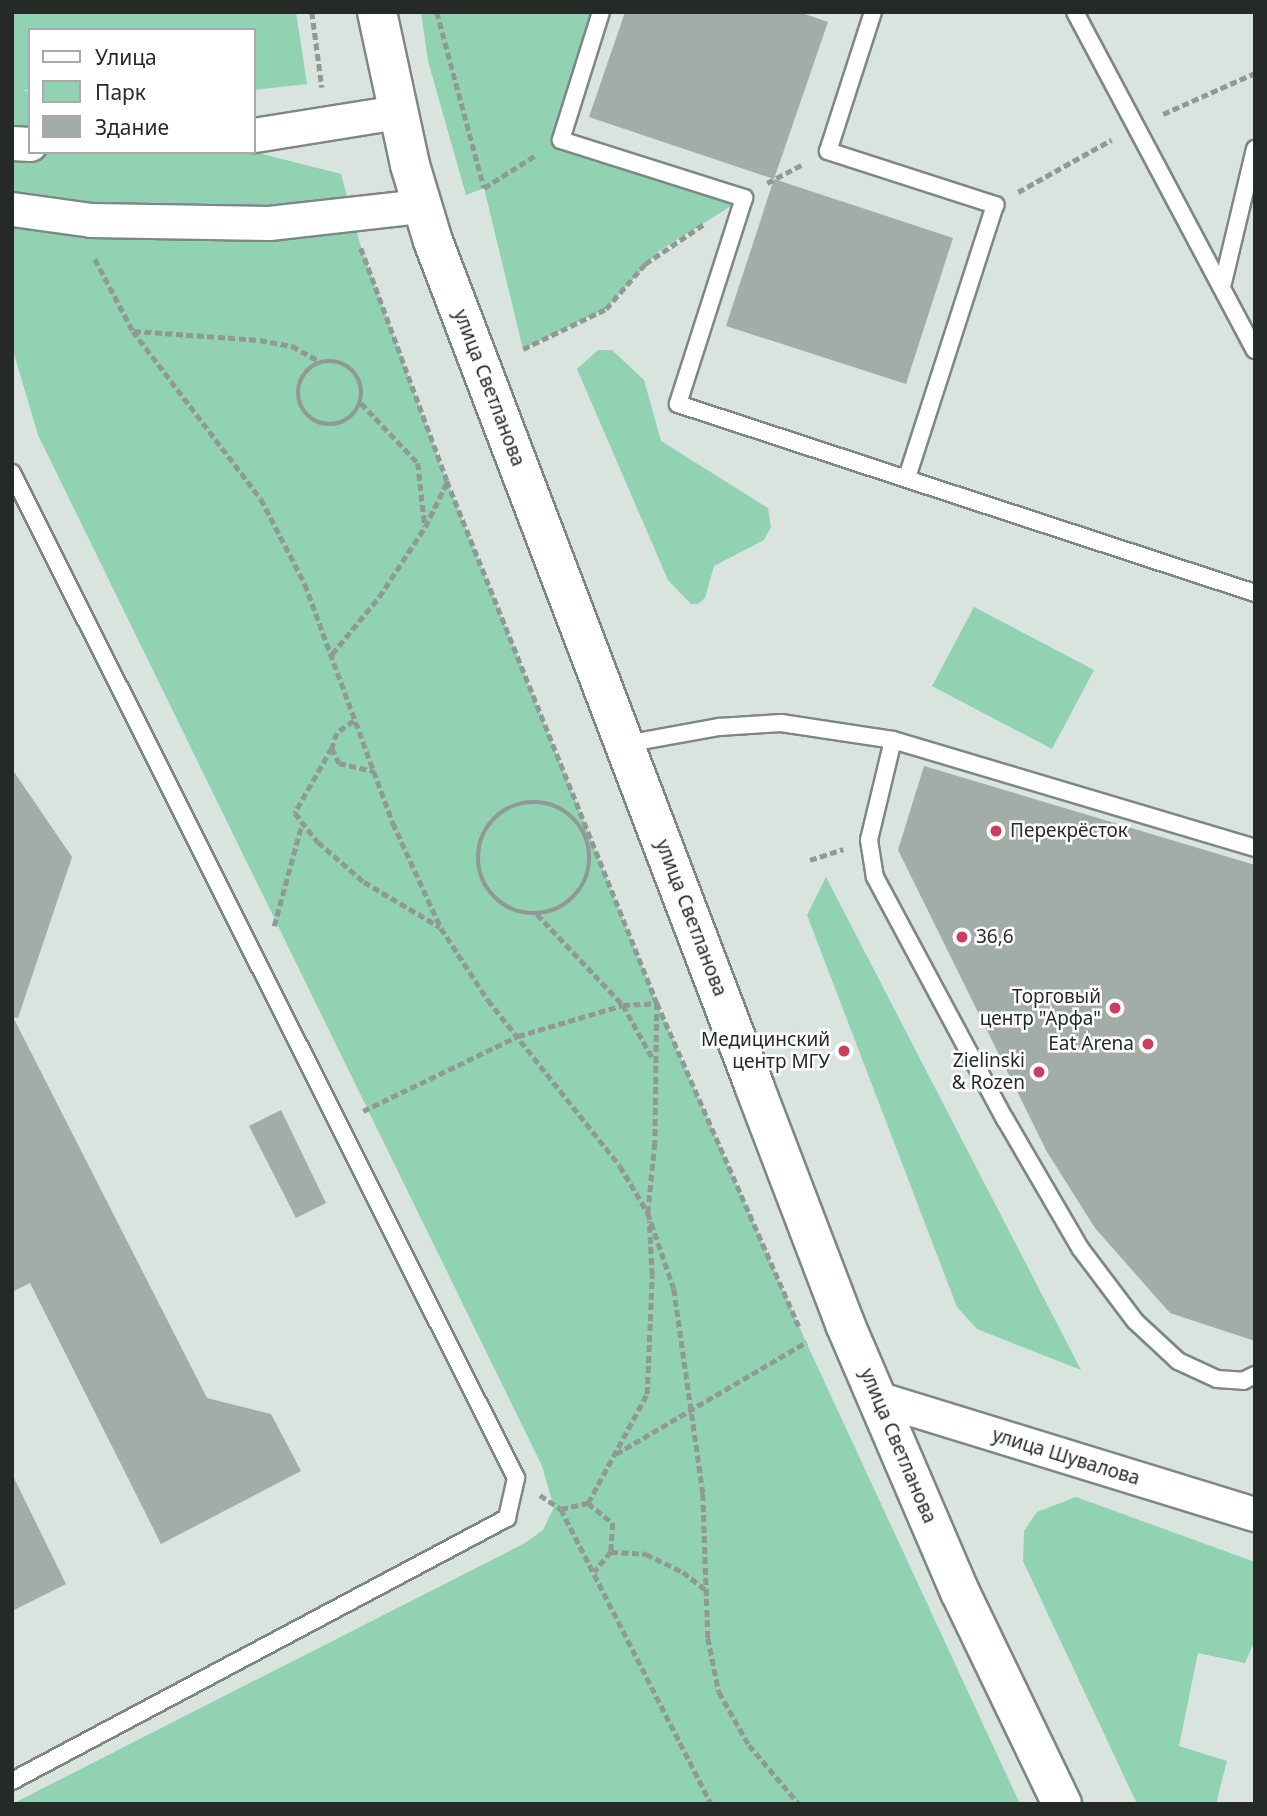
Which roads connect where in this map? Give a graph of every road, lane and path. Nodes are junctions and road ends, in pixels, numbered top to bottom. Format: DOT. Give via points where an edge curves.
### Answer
graph roads {
  1 [pos="312,12"];
  2 [pos="377,12"];
  3 [pos="437,12"];
  4 [pos="601,12"];
  5 [pos="873,12"];
  6 [pos="1075,12"];
  7 [pos="398,112"];
  8 [pos="330,123"];
  9 [pos="256,135"];
  10 [pos="561,139"];
  11 [pos="1255,149"];
  12 [pos="828,151"];
  13 [pos="744,198"];
  14 [pos="421,206"];
  15 [pos="12,209"];
  16 [pos="350,215"];
  17 [pos="679,239"];
  18 [pos="95,259"];
  19 [pos="1223,283"];
  20 [pos="133,331"];
  21 [pos="523,349"];
  22 [pos="1254,349"];
  23 [pos="321,362"];
  24 [pos="361,403"];
  25 [pos="12,473"];
  26 [pos="907,477"];
  27 [pos="447,481"];
  28 [pos="425,527"];
  29 [pos="1255,593"];
  30 [pos="331,655"];
  31 [pos="354,721"];
  32 [pos="892,740"];
  33 [pos="624,744"];
  34 [pos="332,748"];
  35 [pos="374,771"];
  36 [pos="302,823"];
  37 [pos="592,833"];
  38 [pos="585,836"];
  39 [pos="1255,848"];
  40 [pos="537,914"];
  41 [pos="441,928"];
  42 [pos="262,971"];
  43 [pos="657,1003"];
  44 [pos="623,1005"];
  45 [pos="518,1036"];
  46 [pos="654,1060"];
  47 [pos="338,1123"];
  48 [pos="648,1213"];
  49 [pos="806,1342"];
  50 [pos="811,1354"];
  51 [pos="1255,1376"];
  52 [pos="877,1398"];
  53 [pos="692,1413"];
  54 [pos="615,1454"];
  55 [pos="516,1478"];
  56 [pos="588,1503"];
  57 [pos="561,1509"];
  58 [pos="1255,1514"];
  59 [pos="611,1552"];
  60 [pos="594,1573"];
  61 [pos="705,1588"];
  62 [pos="12,1781"];
  63 [pos="711,1804"];
  64 [pos="799,1804"];
  65 [pos="1062,1804"];
  1 -- 8 [label="path"];
  2 -- 7 [label="street, улица Светланова"];
  3 -- 10 [label="path" via="484,188"];
  4 -- 10 [label="lane"];
  5 -- 12 [label="lane"];
  6 -- 19 [label="lane"];
  7 -- 8 [label="street"];
  7 -- 14 [label="street, улица Светланова"];
  8 -- 9 [label="street"];
  10 -- 13 [label="lane"];
  11 -- 19 [label="lane"];
  12 -- 13 [label="path"];
  12 -- 26 [label="lane" via="995,205"];
  13 -- 26 [label="lane" via="678,404"];
  14 -- 16 [label="street"];
  14 -- 33 [label="street, улица Светланова"];
  15 -- 16 [label="street" via="91,220 269,223"];
  16 -- 27 [label="path"];
  17 -- 21 [label="path" via="645,264 607,309"];
  18 -- 20 [label="path"];
  19 -- 22 [label="lane"];
  20 -- 23 [label="path" via="260,340 292,346"];
  20 -- 30 [label="path" via="261,499 305,584"];
  23 -- 24 [label="path" via="340,362 356,374"];
  23 -- 24 [label="path" via="311,367 300,385 307,415 316,422 338,424"];
  24 -- 28 [label="path" via="418,463"];
  25 -- 42 [label="lane"];
  26 -- 29 [label="lane"];
  27 -- 28 [label="path"];
  27 -- 37 [label="path"];
  28 -- 30 [label="path" via="379,597"];
  30 -- 31 [label="path"];
  31 -- 34 [label="path" via="337,733"];
  31 -- 35 [label="path"];
  32 -- 33 [label="lane" via="781,723 719,727"];
  32 -- 39 [label="lane"];
  32 -- 51 [label="lane" via="869,840 875,877 1005,1119 1080,1248 1135,1321 1178,1361 1217,1379 1243,1381"];
  33 -- 52 [label="street, улица Светланова"];
  34 -- 35 [label="path" via="339,763"];
  34 -- 36 [label="path" via="295,813"];
  35 -- 41 [label="path"];
  36 -- 41 [label="path" via="364,882"];
  36 -- 42 [label="path"];
  37 -- 38 [label="path"];
  37 -- 43 [label="path"];
  38 -- 40 [label="path" via="590,865 584,884 564,905"];
  38 -- 40 [label="path" via="569,813 533,802 515,805 487,826 480,843 481,877 503,905"];
  40 -- 44 [label="path"];
  41 -- 45 [label="path" via="488,1000"];
  42 -- 47 [label="lane"];
  43 -- 44 [label="path"];
  43 -- 46 [label="path"];
  43 -- 49 [label="path"];
  44 -- 45 [label="path"];
  44 -- 46 [label="path"];
  45 -- 47 [label="path"];
  45 -- 48 [label="path" via="620,1166"];
  46 -- 48 [label="path" via="655,1143"];
  47 -- 55 [label="lane"];
  48 -- 53 [label="path" via="674,1289"];
  48 -- 54 [label="path" via="652,1275 647,1394"];
  49 -- 50 [label="path"];
  49 -- 53 [label="path"];
  52 -- 58 [label="street, улица Шувалова"];
  52 -- 65 [label="street, улица Светланова" via="960,1592"];
  53 -- 54 [label="path"];
  53 -- 61 [label="path" via="703,1494"];
  54 -- 56 [label="path"];
  55 -- 57 [label="path"];
  55 -- 62 [label="lane" via="506,1518"];
  56 -- 57 [label="path"];
  56 -- 59 [label="path" via="613,1523"];
  57 -- 60 [label="path"];
  59 -- 60 [label="path"];
  59 -- 61 [label="path" via="646,1554"];
  60 -- 63 [label="path"];
  61 -- 64 [label="path" via="719,1692 748,1745"];
}
